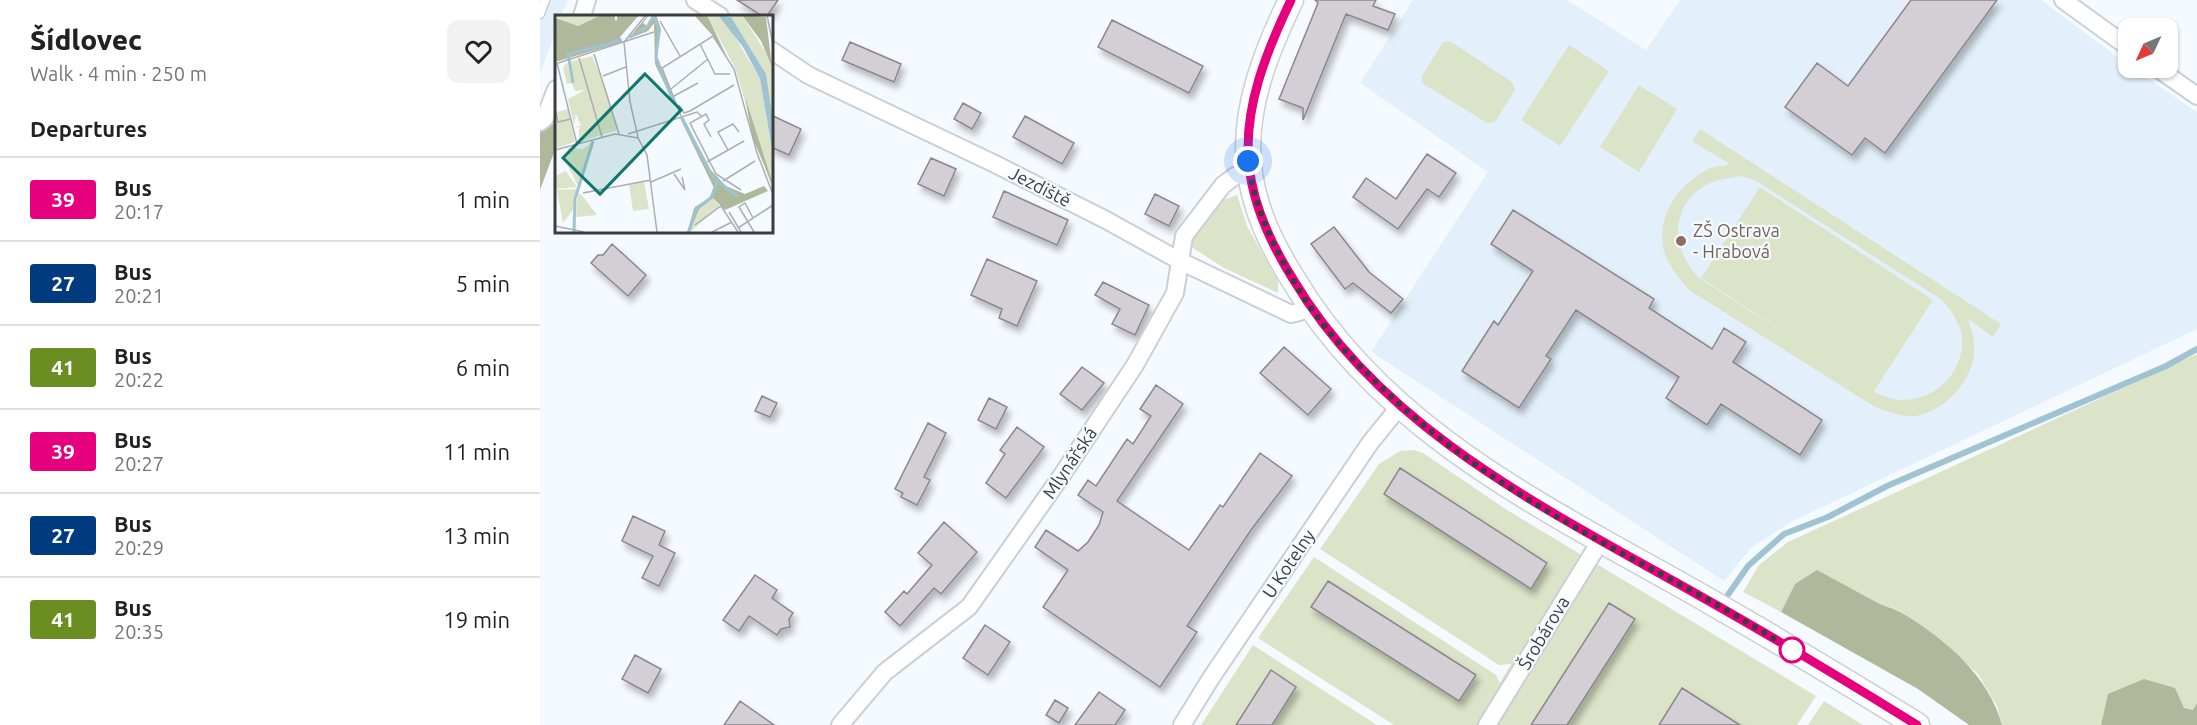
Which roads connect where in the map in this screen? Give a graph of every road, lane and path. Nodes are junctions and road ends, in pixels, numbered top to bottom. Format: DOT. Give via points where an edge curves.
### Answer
graph roads {
  1 [pos="545,0"];
  2 [pos="587,0"];
  3 [pos="695,0"];
  4 [pos="1291,0"];
  5 [pos="2063,0"];
  6 [pos="540,14"];
  7 [pos="582,15"];
  8 [pos="718,15"];
  9 [pos="2118,40"];
  10 [pos="772,51"];
  11 [pos="2171,78"];
  12 [pos="555,92"];
  13 [pos="2197,96"];
  14 [pos="540,122"];
  15 [pos="1249,171"];
  16 [pos="1180,261"];
  17 [pos="1311,309"];
  18 [pos="1400,406"];
  19 [pos="1601,540"];
  20 [pos="1914,724"];
  21 [pos="840,725"];
  22 [pos="1182,725"];
  23 [pos="1487,725"];
  1 -- 6 [label="lane"];
  2 -- 7 [label="street"];
  3 -- 8 [label="street"];
  4 -- 15 [label="main road" via="1254,98"];
  5 -- 9 [label="street"];
  10 -- 16 [label="street, Jezdiště" via="808,75 995,164"];
  11 -- 13 [label="street"];
  12 -- 14 [label="street"];
  15 -- 16 [label="street, Mlynářská" via="1223,185 1184,236"];
  15 -- 17 [label="main road" via="1256,204 1269,235"];
  16 -- 17 [label="street, Jezdiště" via="1291,314"];
  16 -- 21 [label="street, Mlynářská" via="1175,294 1135,365 969,607 885,672"];
  17 -- 18 [label="main road"];
  18 -- 19 [label="main road" via="1499,481"];
  18 -- 22 [label="street, U Kotelny" via="1364,453"];
  19 -- 20 [label="main road"];
  19 -- 23 [label="street, Šrobárova"];
}
